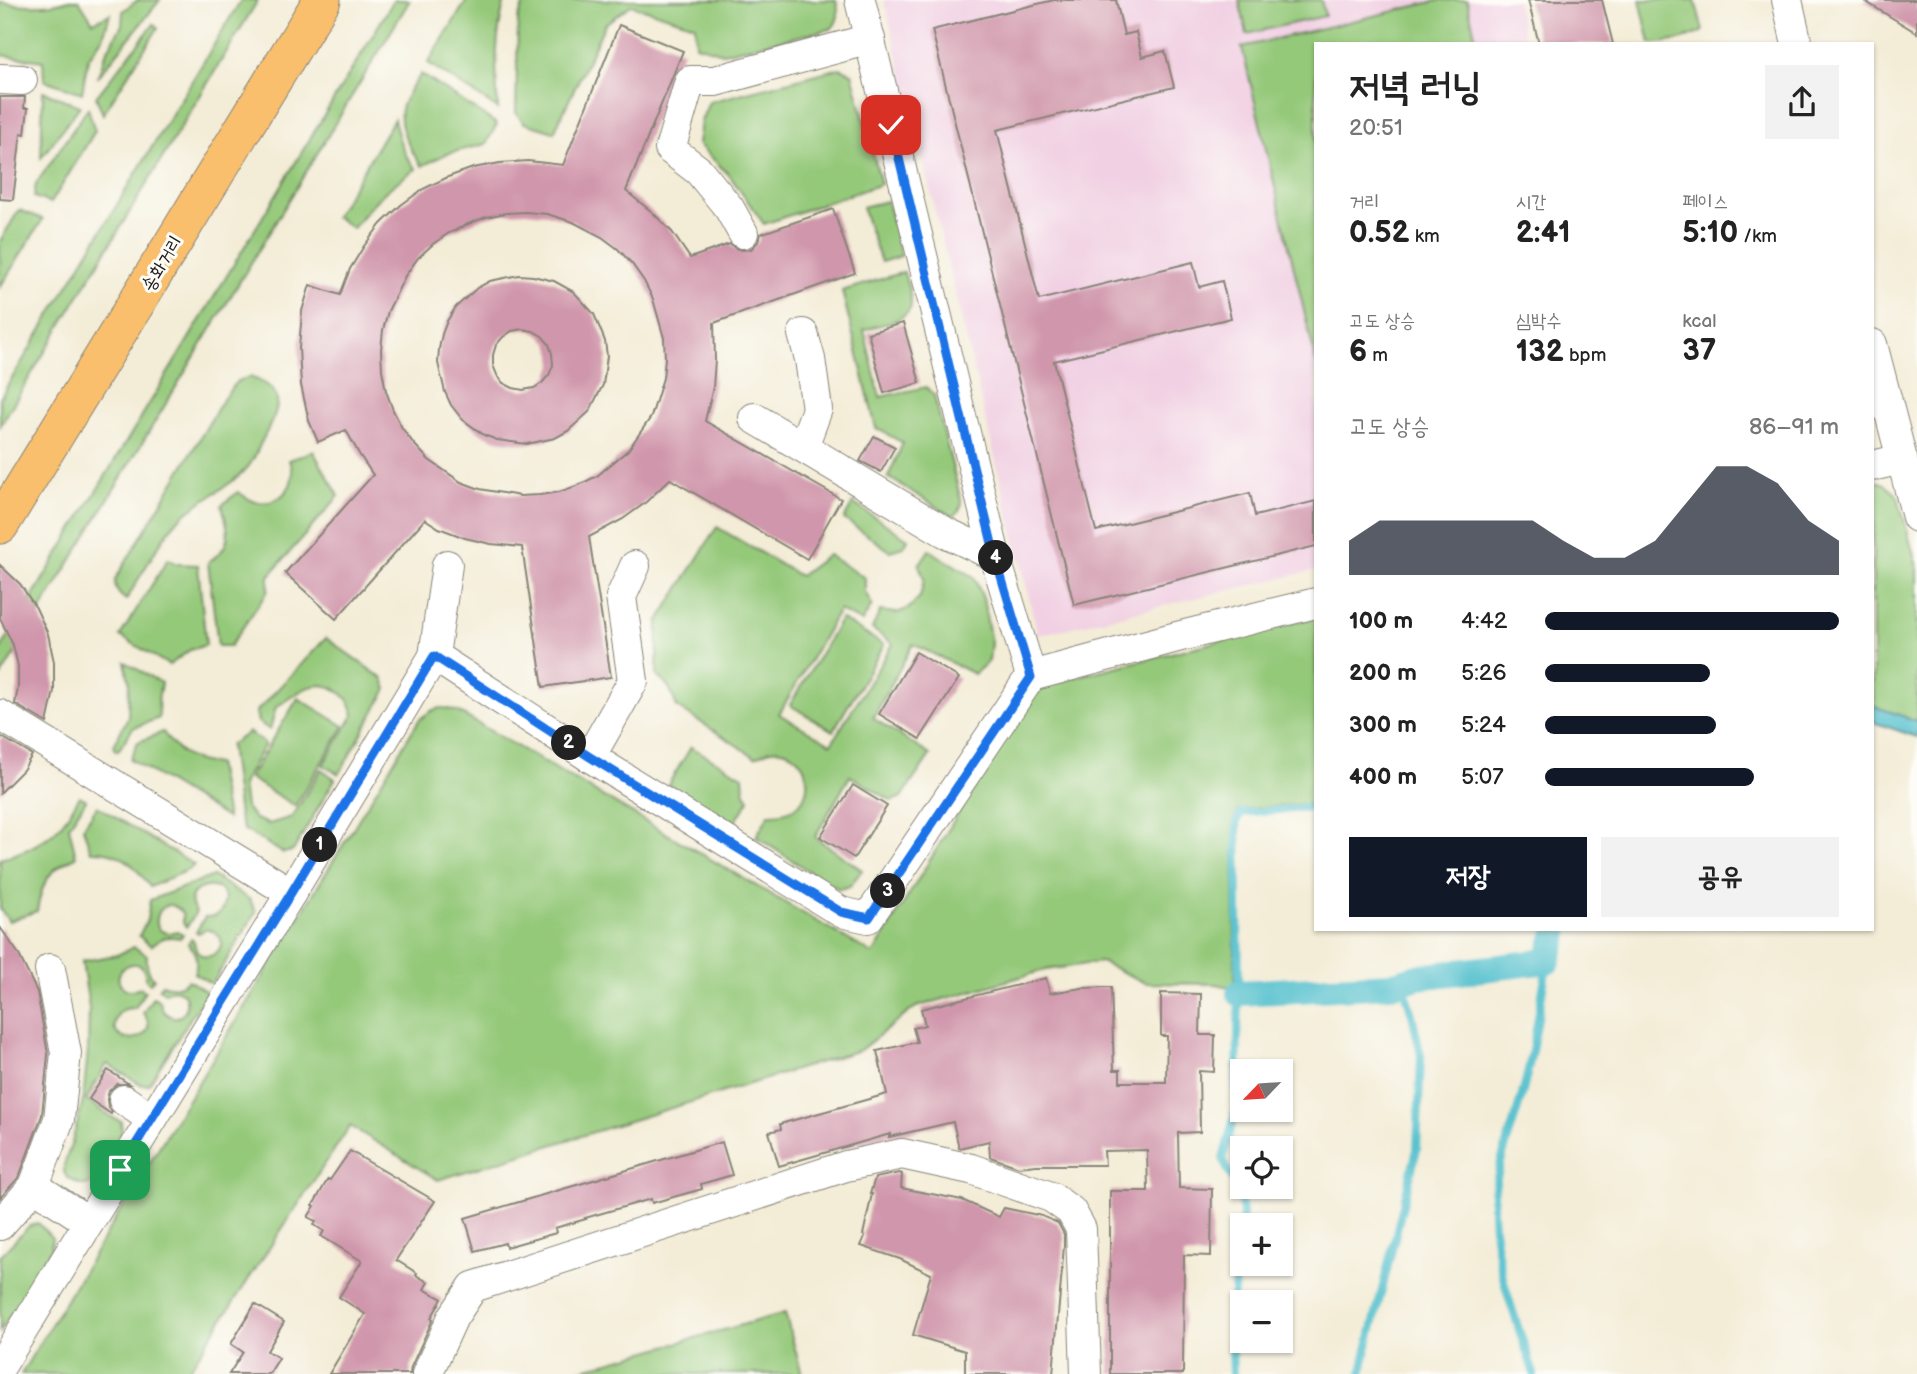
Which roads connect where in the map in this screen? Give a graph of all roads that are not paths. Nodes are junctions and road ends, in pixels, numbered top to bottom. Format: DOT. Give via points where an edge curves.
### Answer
graph roads {
  1 [pos="321,0"];
  2 [pos="860,0"];
  3 [pos="1787,0"];
  4 [pos="870,39"];
  5 [pos="1797,42"];
  6 [pos="743,233"];
  7 [pos="803,334"];
  8 [pos="1874,352"];
  9 [pos="754,418"];
  10 [pos="803,447"];
  11 [pos="1902,459"];
  12 [pos="1874,466"];
  13 [pos="1917,517"];
  14 [pos="0,525"];
  15 [pos="995,556"];
  16 [pos="447,565"];
  17 [pos="635,566"];
  18 [pos="1314,603"];
  19 [pos="434,656"];
  20 [pos="1031,677"];
  21 [pos="0,715"];
  22 [pos="590,757"];
  23 [pos="291,893"];
  24 [pos="50,969"];
  25 [pos="124,1100"];
  26 [pos="152,1119"];
  27 [pos="34,1186"];
  28 [pos="89,1222"];
  29 [pos="0,1225"];
  30 [pos="0,1367"];
  31 [pos="427,1374"];
  32 [pos="1086,1374"];
  1 -- 14 [label="main road, 송화거리"];
  2 -- 4 [label="street"];
  3 -- 5 [label="street"];
  4 -- 6 [label="street" via="715,81 691,81 670,149 699,172"];
  4 -- 15 [label="street"];
  7 -- 10 [label="street" via="817,409"];
  8 -- 11 [label="street"];
  9 -- 10 [label="street"];
  10 -- 15 [label="street" via="945,532"];
  11 -- 12 [label="street"];
  11 -- 13 [label="street"];
  15 -- 20 [label="street"];
  16 -- 19 [label="street"];
  17 -- 22 [label="street" via="621,597 633,681"];
  18 -- 20 [label="street"];
  19 -- 22 [label="street"];
  19 -- 23 [label="street"];
  20 -- 22 [label="street" via="869,918 841,912"];
  21 -- 23 [label="street"];
  23 -- 26 [label="street"];
  24 -- 27 [label="street" via="66,1052 59,1119"];
  25 -- 26 [label="street"];
  26 -- 28 [label="street"];
  27 -- 28 [label="street"];
  27 -- 29 [label="street"];
  28 -- 30 [label="street"];
  31 -- 32 [label="street" via="453,1317 473,1287 846,1166 902,1154 971,1169 1052,1197 1071,1211 1081,1229"];
}
